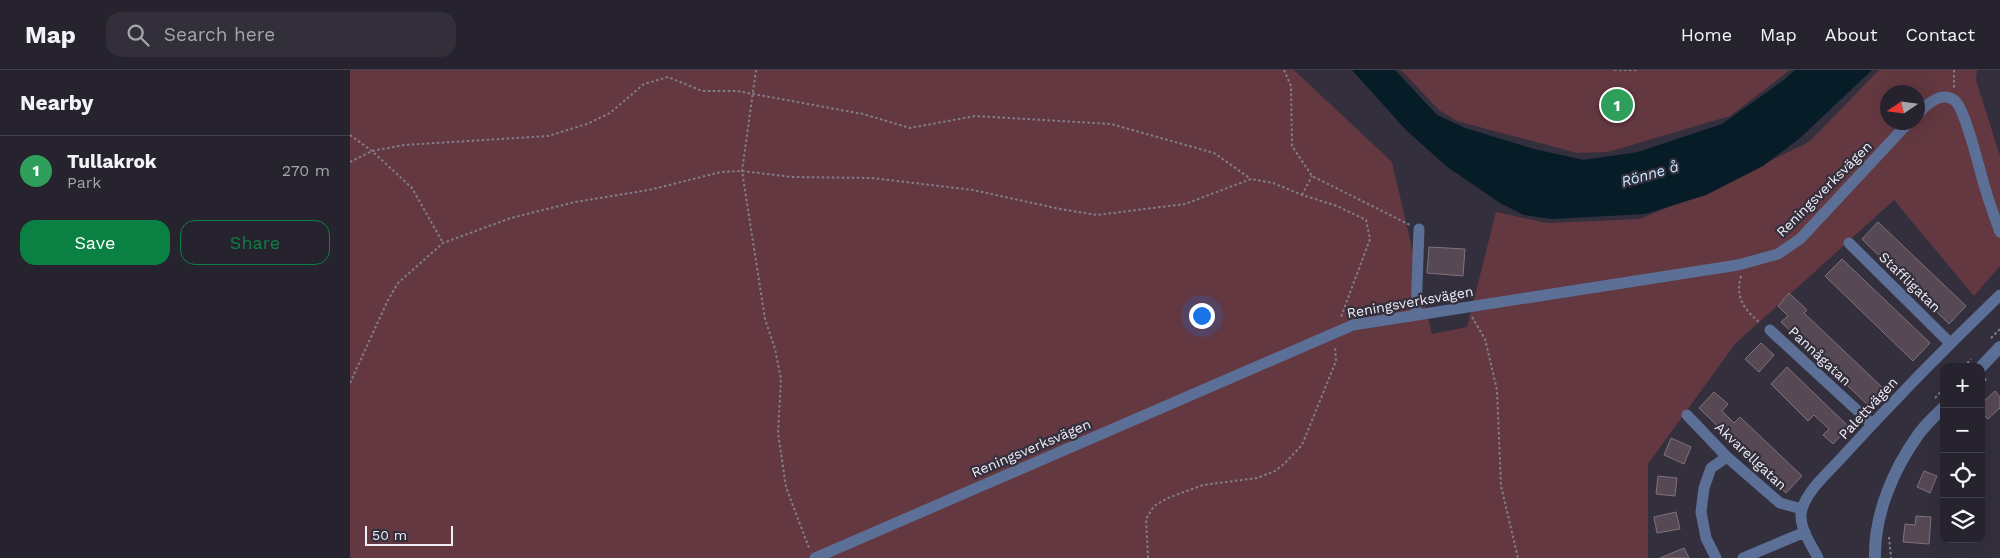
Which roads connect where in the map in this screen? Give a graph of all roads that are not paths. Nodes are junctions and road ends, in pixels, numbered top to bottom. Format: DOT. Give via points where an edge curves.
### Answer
graph roads {
  1 [pos="1925,107"];
  2 [pos="1901,130"];
  3 [pos="1419,229"];
  4 [pos="2000,232"];
  5 [pos="1848,243"];
  6 [pos="2000,295"];
  7 [pos="1416,314"];
  8 [pos="1770,330"];
  9 [pos="1950,343"];
  10 [pos="2000,347"];
  11 [pos="1985,363"];
  12 [pos="1943,408"];
  13 [pos="1687,415"];
  14 [pos="1872,424"];
  15 [pos="1727,457"];
  16 [pos="1802,509"];
  17 [pos="1805,532"];
  18 [pos="812,554"];
  19 [pos="1880,555"];
  20 [pos="1716,558"];
  21 [pos="1743,558"];
  22 [pos="1818,558"];
  1 -- 4 [label="street" via="1938,98 1954,100 1963,115"];
  2 -- 7 [label="street, Reningsverksvägen" via="1794,244 1778,254 1744,264"];
  3 -- 7 [label="street"];
  5 -- 9 [label="street, Staffligatan"];
  6 -- 9 [label="street, Palettvägen"];
  7 -- 18 [label="street, Reningsverksvägen" via="1353,325 1335,332"];
  8 -- 14 [label="street, Pannågatan"];
  9 -- 14 [label="street, Palettvägen"];
  10 -- 11 [label="street"];
  12 -- 19 [label="street" via="1919,434 1893,478 1878,528"];
  13 -- 15 [label="street, Akvarellgatan"];
  14 -- 16 [label="street, Palettvägen" via="1812,490"];
  15 -- 16 [label="street, Akvarellgatan" via="1780,503"];
  15 -- 20 [label="street" via="1711,468 1700,512 1706,538"];
  16 -- 17 [label="street"];
  17 -- 21 [label="street"];
  17 -- 22 [label="street"];
}
